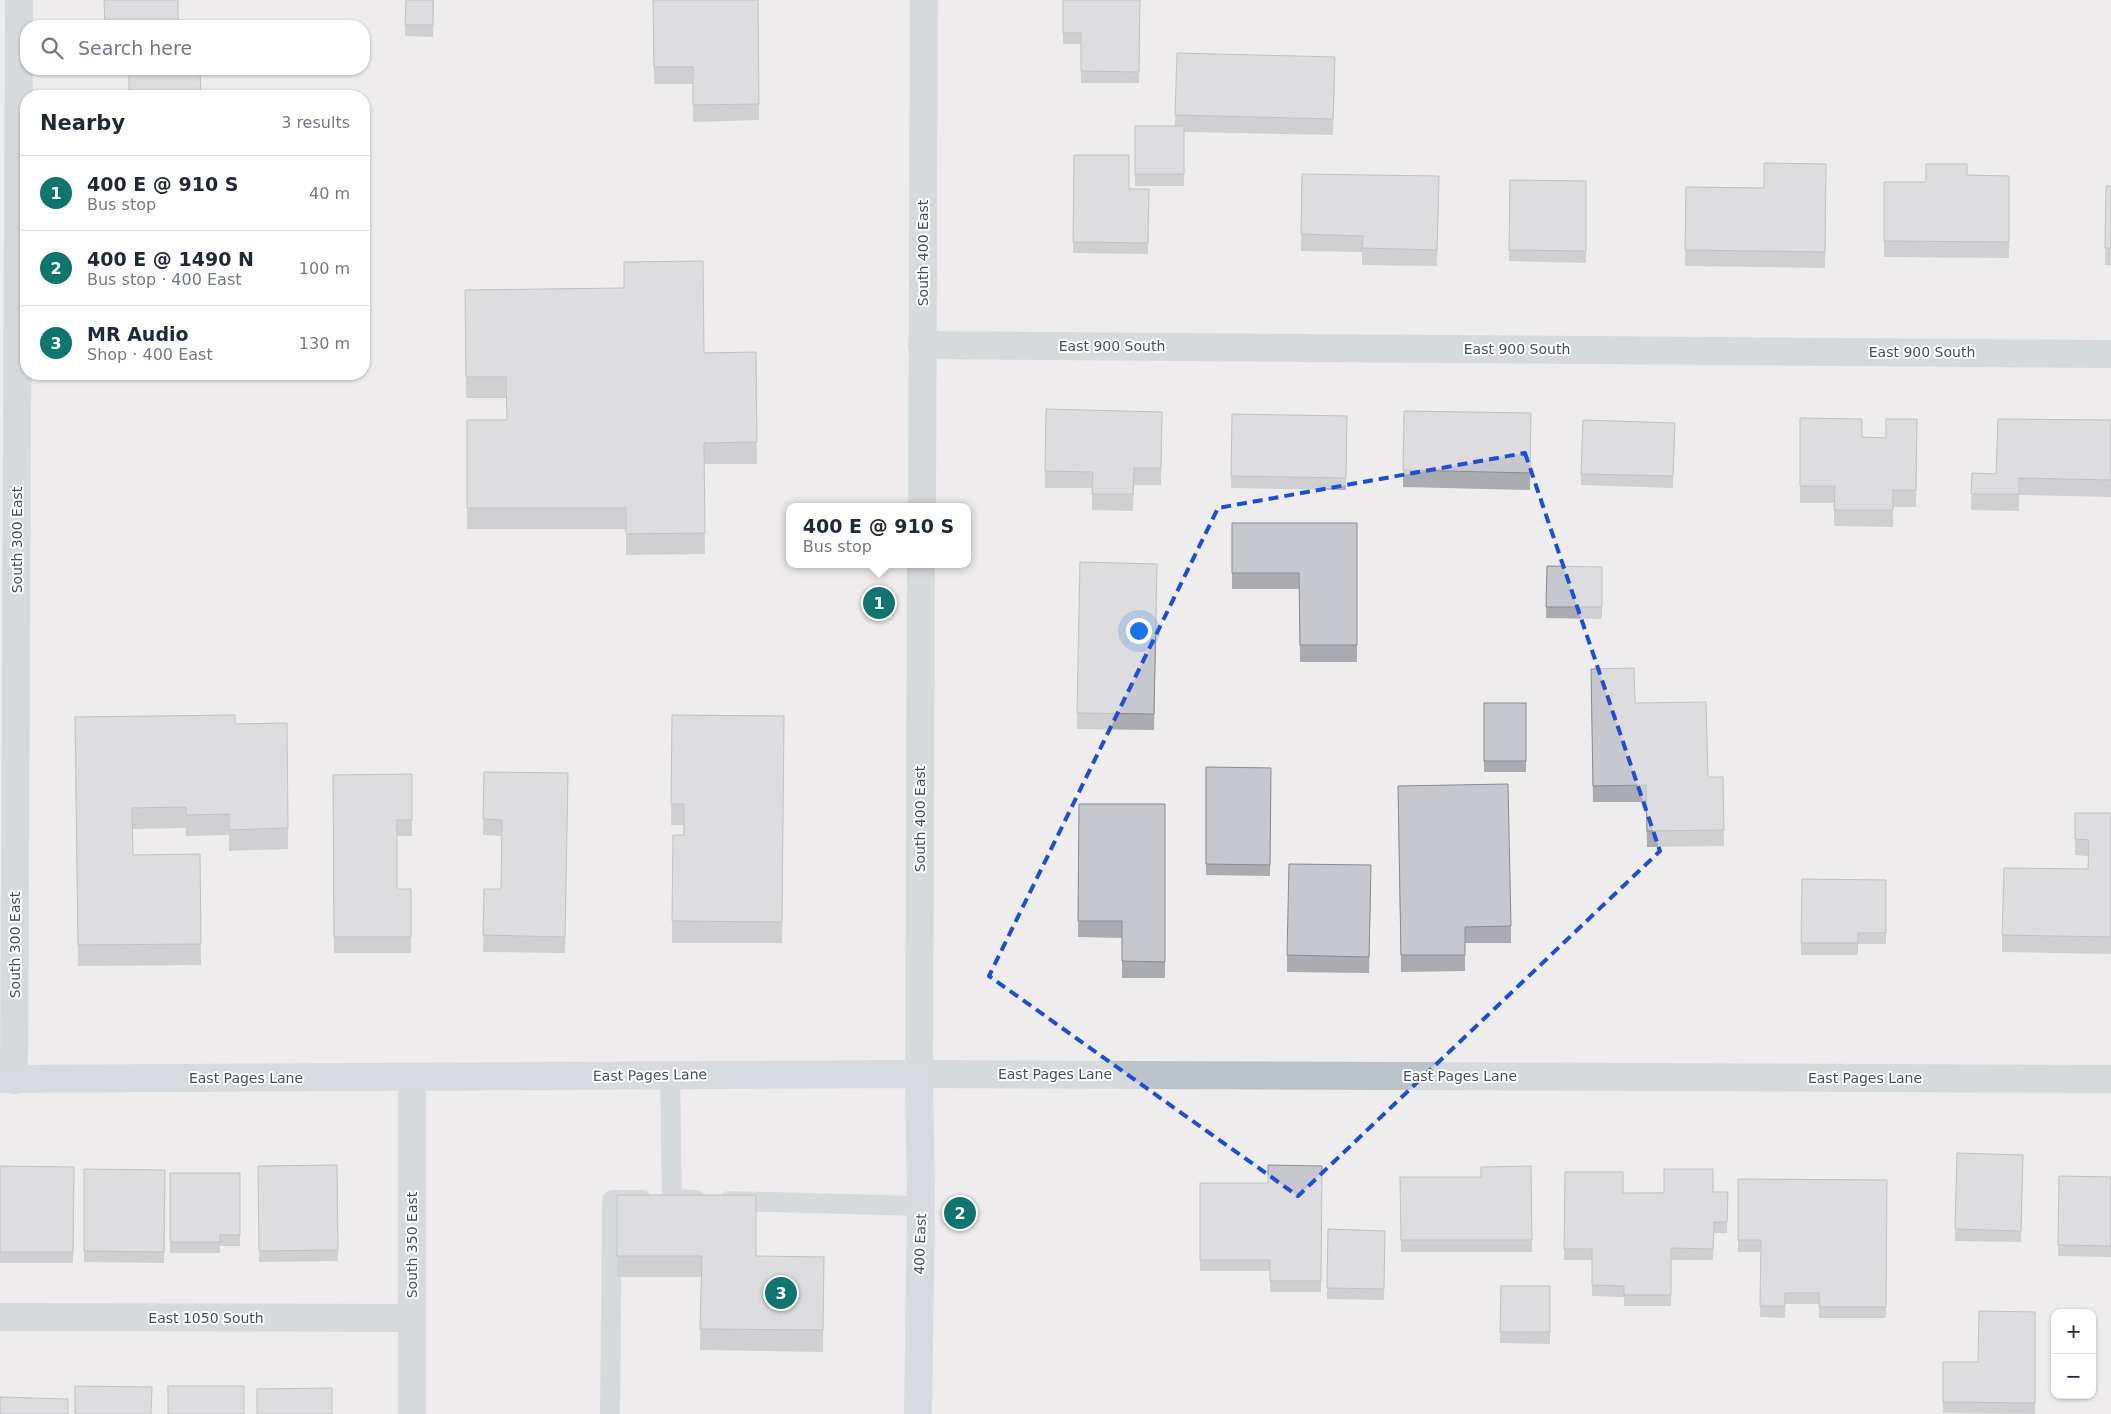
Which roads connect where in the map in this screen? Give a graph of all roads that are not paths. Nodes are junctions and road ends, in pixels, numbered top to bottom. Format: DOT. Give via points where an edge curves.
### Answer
graph roads {
  1 [pos="19,0"];
  2 [pos="924,0"];
  3 [pos="922,345"];
  4 [pos="2111,354"];
  5 [pos="8,478"];
  6 [pos="922,503"];
  7 [pos="921,568"];
  8 [pos="7,934"];
  9 [pos="919,1074"];
  10 [pos="670,1075"];
  11 [pos="412,1077"];
  12 [pos="7,1079"];
  13 [pos="2111,1079"];
  14 [pos="672,1199"];
  15 [pos="921,1206"];
  16 [pos="0,1317"];
  17 [pos="412,1318"];
  18 [pos="412,1414"];
  19 [pos="610,1414"];
  20 [pos="918,1414"];
  1 -- 5 [label="street, South 300 East"];
  2 -- 3 [label="street, South 400 East"];
  3 -- 4 [label="street, East 900 South"];
  3 -- 6 [label="street, South 400 East"];
  5 -- 8 [label="street, South 300 East"];
  7 -- 9 [label="street, South 400 East"];
  8 -- 12 [label="street, South 300 East"];
  9 -- 10 [label="main road, East Pages Lane"];
  9 -- 13 [label="street, East Pages Lane"];
  9 -- 15 [label="main road, 400 East"];
  10 -- 11 [label="main road, East Pages Lane"];
  10 -- 14 [label="lane"];
  11 -- 12 [label="main road, East Pages Lane"];
  11 -- 17 [label="street, South 350 East"];
  14 -- 15 [label="lane"];
  14 -- 19 [label="lane" via="612,1200"];
  15 -- 20 [label="main road, 400 East"];
  16 -- 17 [label="street, East 1050 South"];
  17 -- 18 [label="street, South 350 East"];
}
